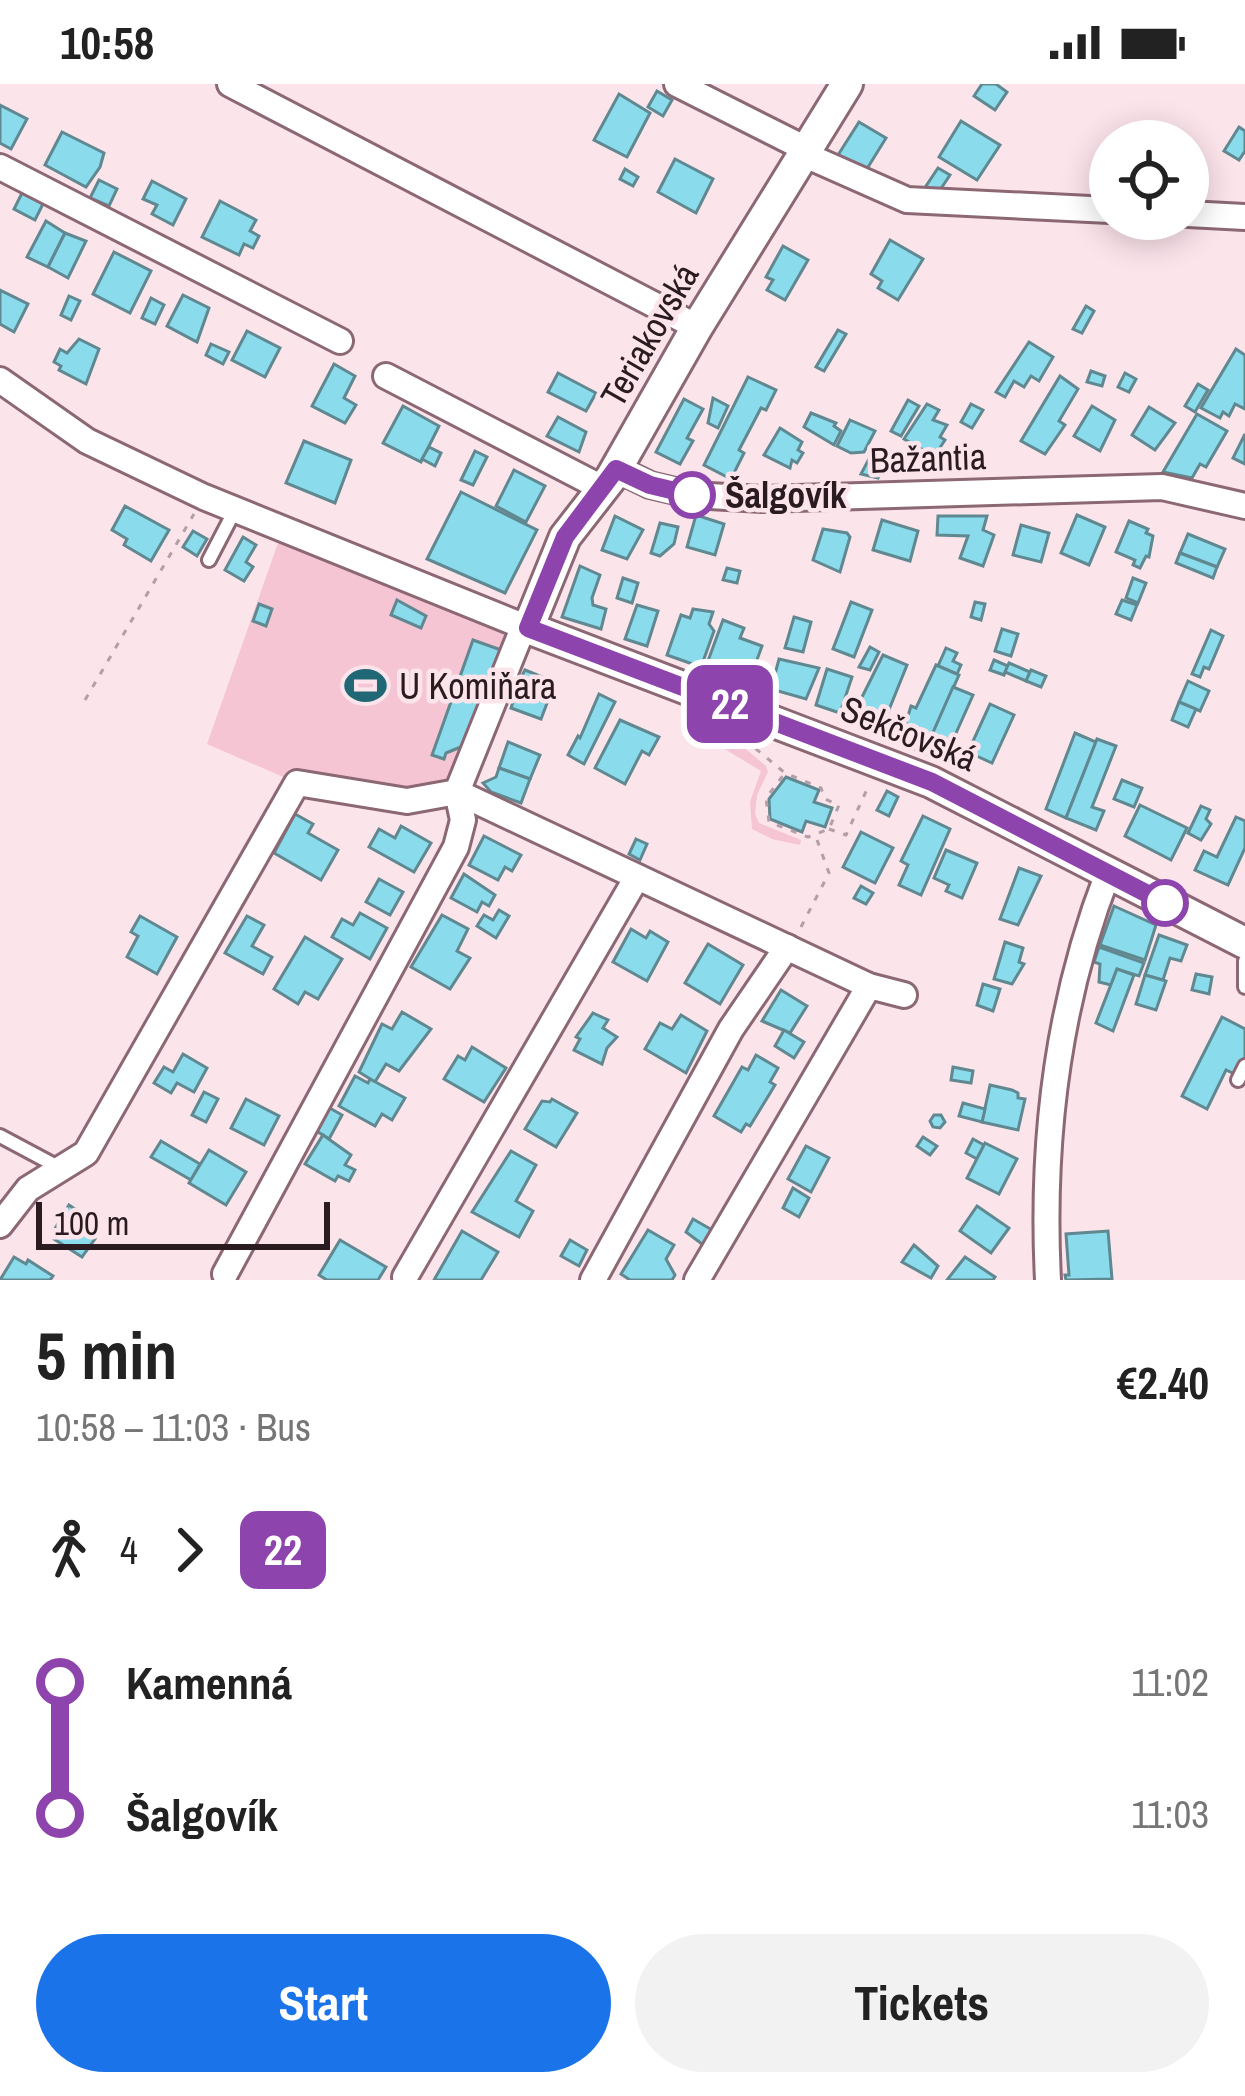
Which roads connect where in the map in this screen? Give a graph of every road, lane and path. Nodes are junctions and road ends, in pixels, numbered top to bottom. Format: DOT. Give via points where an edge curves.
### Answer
graph roads {
  1 [pos="230,84"];
  2 [pos="677,84"];
  3 [pos="847,84"];
  4 [pos="805,152"];
  5 [pos="0,167"];
  6 [pos="1089,209"];
  7 [pos="1209,215"];
  8 [pos="1245,217"];
  9 [pos="697,327"];
  10 [pos="340,341"];
  11 [pos="386,376"];
  12 [pos="0,380"];
  13 [pos="610,479"];
  14 [pos="204,497"];
  15 [pos="1245,506"];
  16 [pos="235,510"];
  17 [pos="209,560"];
  18 [pos="528,628"];
  19 [pos="85,700"];
  20 [pos="736,733"];
  21 [pos="785,773"];
  22 [pos="873,778"];
  23 [pos="457,792"];
  24 [pos="829,830"];
  25 [pos="816,836"];
  26 [pos="1108,873"];
  27 [pos="637,877"];
  28 [pos="1245,943"];
  29 [pos="788,948"];
  30 [pos="1245,961"];
  31 [pos="869,986"];
  32 [pos="1245,987"];
  33 [pos="904,995"];
  34 [pos="1245,1066"];
  35 [pos="1238,1080"];
  36 [pos="0,1136"];
  37 [pos="61,1168"];
  38 [pos="0,1225"];
  39 [pos="225,1274"];
  40 [pos="403,1279"];
  41 [pos="593,1280"];
  42 [pos="697,1280"];
  43 [pos="1048,1280"];
  1 -- 9 [label="street"];
  2 -- 4 [label="street"];
  3 -- 4 [label="street, Teriakovská"];
  4 -- 6 [label="street" via="907,200"];
  4 -- 9 [label="street, Teriakovská"];
  5 -- 10 [label="street"];
  7 -- 8 [label="street"];
  9 -- 13 [label="street, Teriakovská"];
  11 -- 13 [label="street, Bažantia"];
  12 -- 14 [label="street, Sekčovská" via="87,441"];
  13 -- 15 [label="street, Bažantia" via="762,499 1162,487"];
  13 -- 18 [label="street, Teriakovská" via="565,537"];
  14 -- 16 [label="street, Sekčovská"];
  14 -- 19 [label="path"];
  16 -- 17 [label="lane"];
  16 -- 18 [label="street, Sekčovská"];
  18 -- 23 [label="street"];
  18 -- 26 [label="street, Sekčovská" via="932,782"];
  20 -- 21 [label="path"];
  21 -- 24 [label="path" via="839,806"];
  21 -- 25 [label="path" via="766,798 769,822"];
  22 -- 24 [label="path" via="846,836"];
  23 -- 27 [label="street"];
  23 -- 37 [label="street" via="406,801 297,782 86,1153"];
  23 -- 39 [label="street" via="463,820 456,847 260,1233"];
  24 -- 25 [label="path"];
  25 -- 29 [label="path" via="829,873"];
  26 -- 28 [label="street, Sekčovská"];
  26 -- 43 [label="street" via="1066,1000 1047,1182"];
  27 -- 29 [label="street"];
  27 -- 40 [label="street"];
  29 -- 31 [label="street"];
  29 -- 41 [label="street" via="731,1029"];
  30 -- 32 [label="lane"];
  31 -- 33 [label="street"];
  31 -- 42 [label="street"];
  34 -- 35 [label="lane"];
  36 -- 37 [label="lane"];
  37 -- 38 [label="street" via="28,1189"];
}
